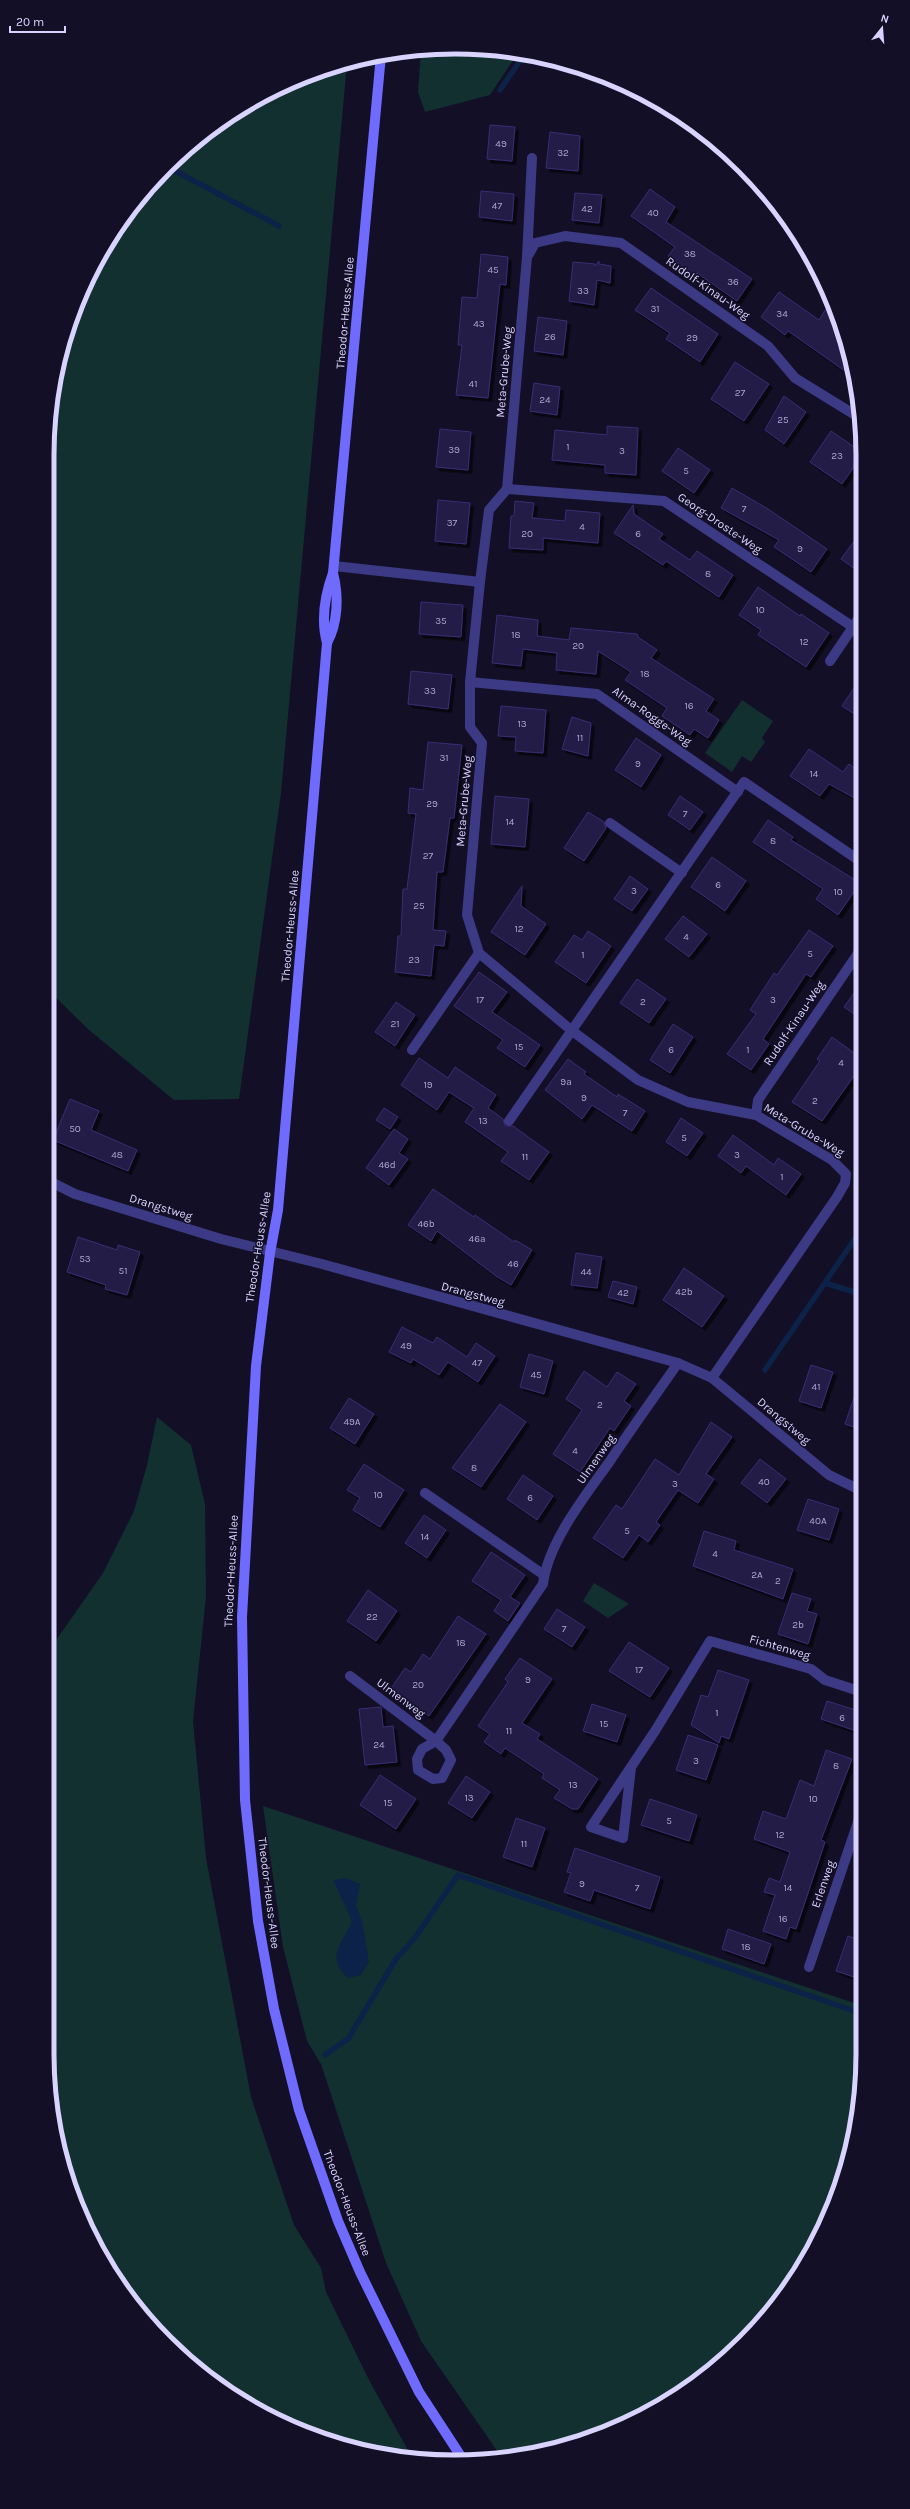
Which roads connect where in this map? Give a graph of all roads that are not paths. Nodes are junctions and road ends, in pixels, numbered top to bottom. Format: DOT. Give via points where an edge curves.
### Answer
graph roads {
  1 [pos="380,61"];
  2 [pos="532,158"];
  3 [pos="527,257"];
  4 [pos="854,414"];
  5 [pos="507,489"];
  6 [pos="334,569"];
  7 [pos="480,582"];
  8 [pos="856,622"];
  9 [pos="853,627"];
  10 [pos="830,661"];
  11 [pos="470,682"];
  12 [pos="738,792"];
  13 [pos="610,823"];
  14 [pos="856,858"];
  15 [pos="682,873"];
  16 [pos="479,953"];
  17 [pos="856,956"];
  18 [pos="571,1030"];
  19 [pos="412,1050"];
  20 [pos="756,1115"];
  21 [pos="508,1121"];
  22 [pos="54,1183"];
  23 [pos="270,1252"];
  24 [pos="678,1363"];
  25 [pos="712,1378"];
  26 [pos="856,1488"];
  27 [pos="425,1493"];
  28 [pos="544,1575"];
  29 [pos="350,1676"];
  30 [pos="856,1690"];
  31 [pos="631,1768"];
  32 [pos="856,1828"];
  33 [pos="809,1967"];
  34 [pos="460,2455"];
  1 -- 6 [label="street, Theodor-Heuss-Allee"];
  2 -- 3 [label="street, Meta-Grube-Weg"];
  3 -- 4 [label="street, Rudolf-Kinau-Weg" via="535,243 565,236 621,243 768,346 795,378"];
  3 -- 5 [label="street, Meta-Grube-Weg"];
  5 -- 7 [label="street, Meta-Grube-Weg" via="489,510"];
  5 -- 9 [label="street, Georg-Droste-Weg" via="664,501"];
  6 -- 7 [label="street"];
  6 -- 23 [label="street, Theodor-Heuss-Allee" via="328,588 324,630 327,643 287,1126 278,1210"];
  7 -- 11 [label="street, Meta-Grube-Weg"];
  8 -- 9 [label="street"];
  9 -- 10 [label="street"];
  11 -- 12 [label="street, Alma-Rogge-Weg" via="596,694"];
  11 -- 16 [label="street, Meta-Grube-Weg" via="470,727 482,743 467,914"];
  12 -- 14 [label="street" via="744,782"];
  12 -- 15 [label="street"];
  13 -- 15 [label="street"];
  15 -- 18 [label="street"];
  16 -- 18 [label="street, Meta-Grube-Weg"];
  16 -- 19 [label="street"];
  17 -- 20 [label="street, Rudolf-Kinau-Weg" via="758,1100"];
  18 -- 20 [label="street, Meta-Grube-Weg" via="638,1080 688,1102"];
  18 -- 21 [label="street"];
  20 -- 25 [label="street, Meta-Grube-Weg" via="832,1160 846,1174 845,1182"];
  22 -- 23 [label="street, Drangstweg" via="76,1194"];
  23 -- 24 [label="street, Drangstweg" via="322,1264"];
  23 -- 34 [label="street, Theodor-Heuss-Allee" via="256,1366 242,1617 245,1800 258,1921 274,2009 299,2110 338,2221 419,2392"];
  24 -- 25 [label="street, Drangstweg"];
  24 -- 28 [label="street, Ulmenweg" via="574,1512"];
  25 -- 26 [label="street, Drangstweg" via="829,1475"];
  27 -- 28 [label="street"];
  28 -- 29 [label="street, Ulmenweg" via="543,1584 436,1741"];
  30 -- 31 [label="street, Fichtenweg" via="825,1680 811,1669 705,1639"];
  31 -- 31 [label="street, Fichtenweg" via="622,1781 591,1827 623,1838"];
  32 -- 33 [label="street, Erlenweg"];
}
